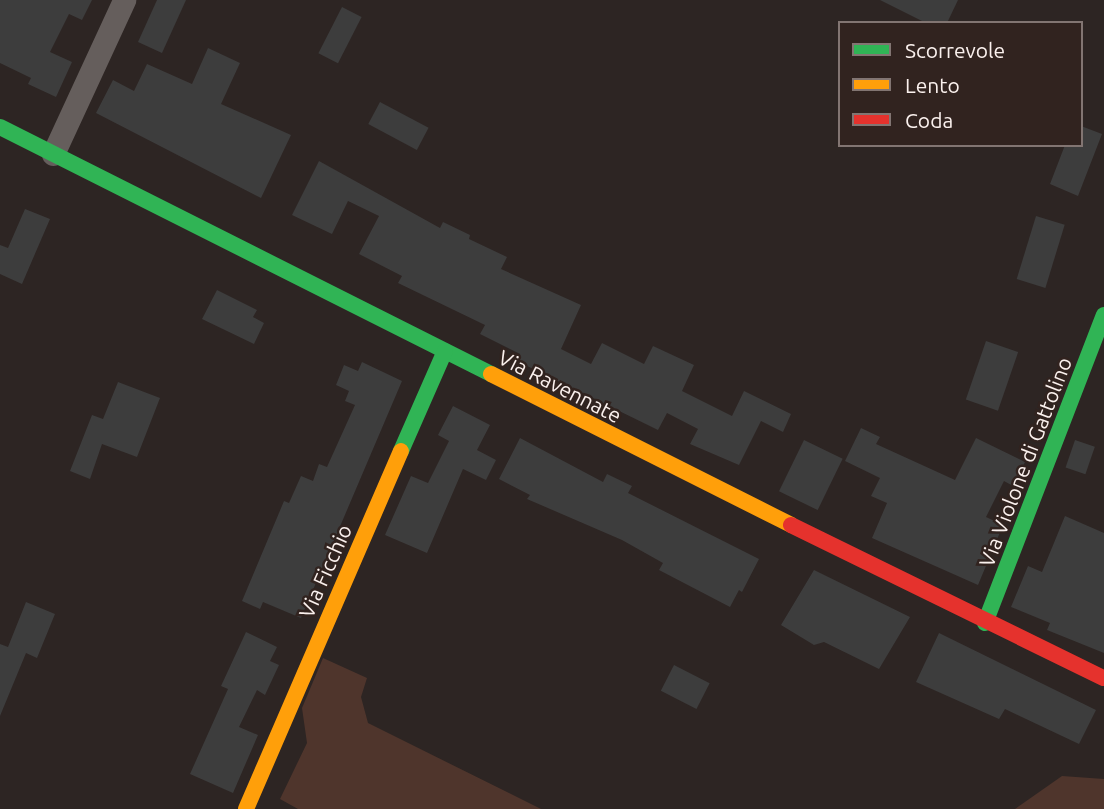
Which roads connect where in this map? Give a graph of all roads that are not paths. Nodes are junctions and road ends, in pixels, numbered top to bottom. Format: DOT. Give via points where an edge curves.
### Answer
graph roads {
  1 [pos="124,0"];
  2 [pos="0,127"];
  3 [pos="53,154"];
  4 [pos="1104,315"];
  5 [pos="444,351"];
  6 [pos="985,624"];
  7 [pos="1104,678"];
  8 [pos="246,809"];
  1 -- 3 [label="street"];
  2 -- 3 [label="main road, Via Ravennate"];
  3 -- 5 [label="main road, Via Ravennate"];
  4 -- 6 [label="main road, Via Violone di Gattolino"];
  5 -- 6 [label="main road, Via Ravennate"];
  5 -- 8 [label="main road, Via Ficchio"];
  6 -- 7 [label="main road, Via Ravennate"];
}
